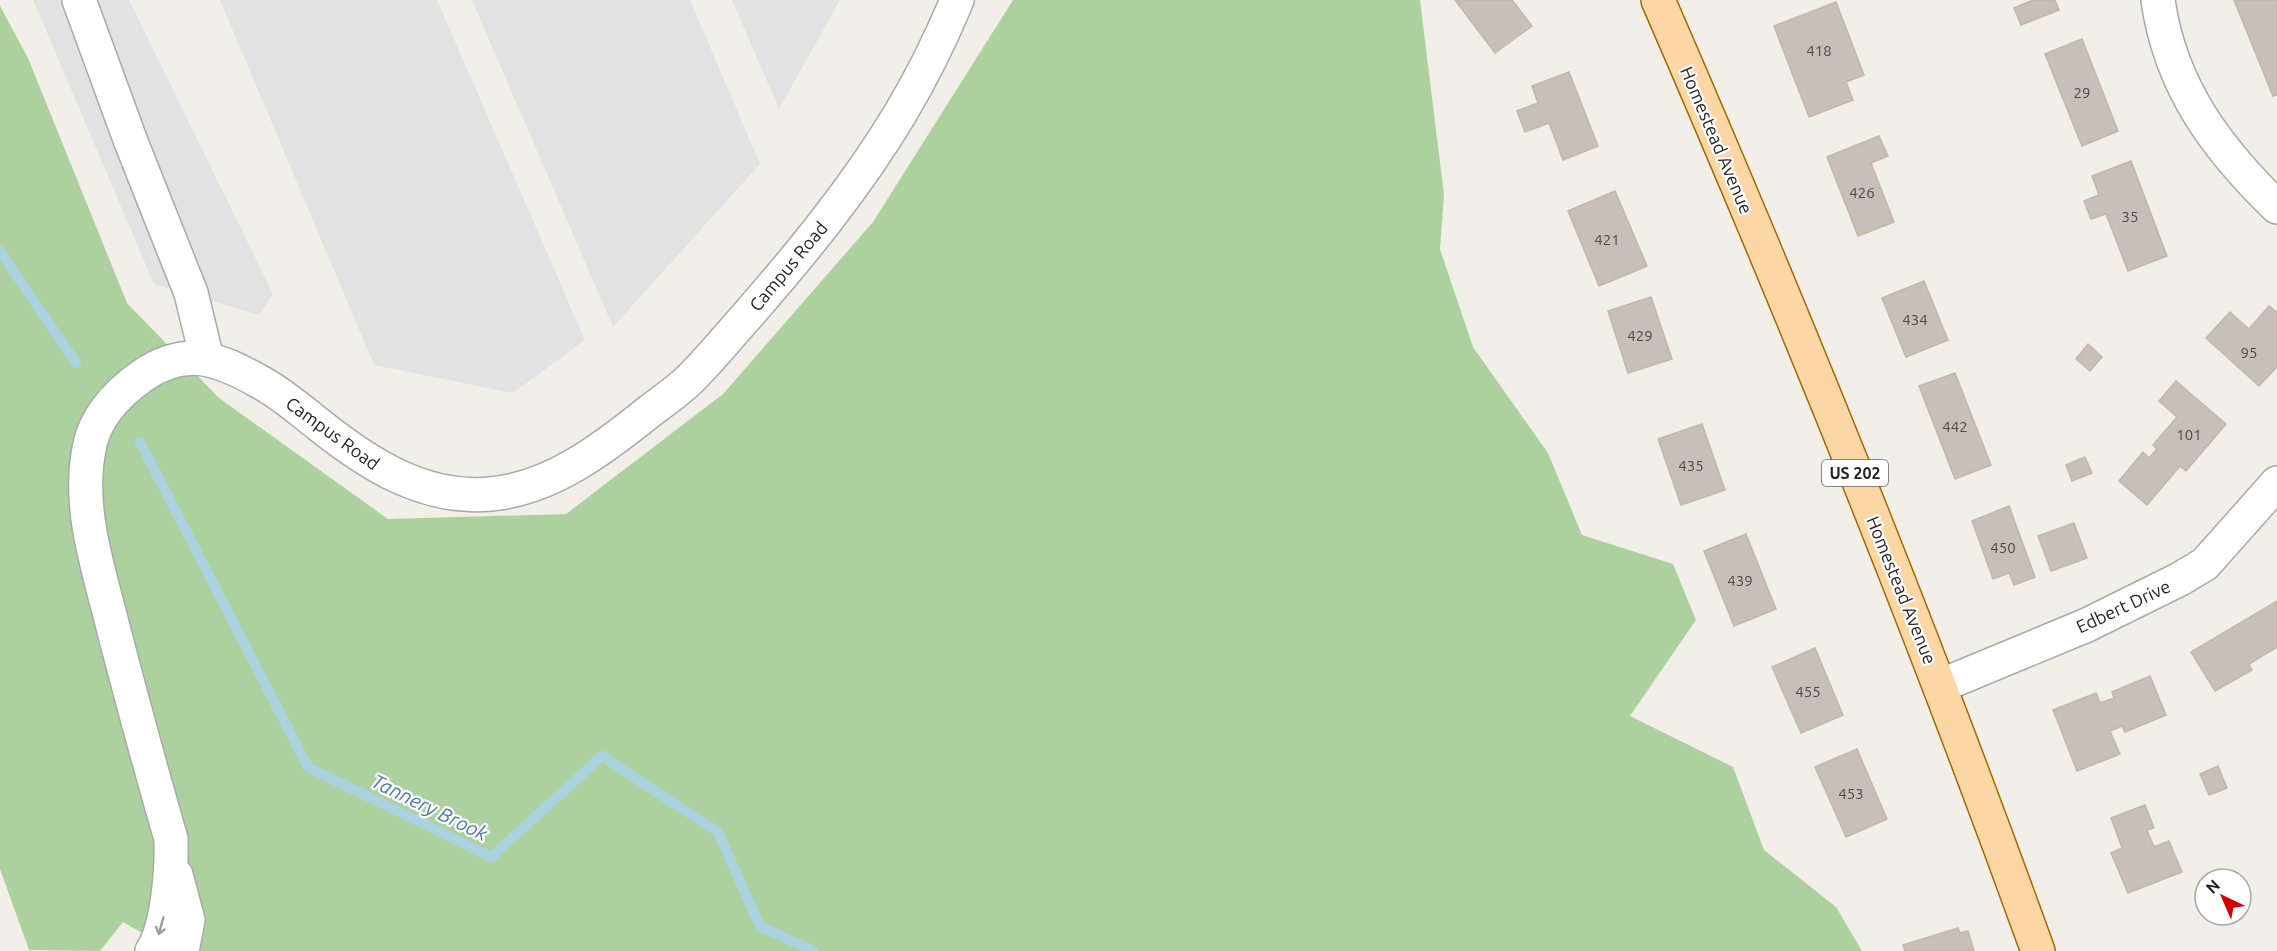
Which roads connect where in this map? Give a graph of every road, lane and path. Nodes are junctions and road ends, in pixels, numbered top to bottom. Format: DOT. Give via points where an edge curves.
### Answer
graph roads {
  1 [pos="79,0"];
  2 [pos="957,0"];
  3 [pos="1658,0"];
  4 [pos="2158,0"];
  5 [pos="2277,207"];
  6 [pos="207,359"];
  7 [pos="2277,483"];
  8 [pos="1940,686"];
  9 [pos="172,859"];
  10 [pos="152,951"];
  11 [pos="182,951"];
  12 [pos="2038,951"];
  1 -- 6 [label="street" via="190,293"];
  2 -- 6 [label="street, Campus Road" via="922,76 877,150 768,292 687,382 623,433 540,483 486,495 430,490 402,479 349,447 261,382"];
  3 -- 8 [label="main road, Homestead Avenue / US 202"];
  4 -- 5 [label="street" via="2169,53 2199,115 2238,166"];
  6 -- 9 [label="street, Campus Road" via="180,357 150,370 122,391 100,417 91,440 85,492 89,529 171,838"];
  7 -- 8 [label="street, Edbert Drive" via="2205,564 2097,620"];
  8 -- 12 [label="main road, Homestead Avenue / US 202"];
  9 -- 10 [label="street, Campus Road, one-way" via="167,904"];
  9 -- 11 [label="street, Campus Road" via="188,920"];
}
